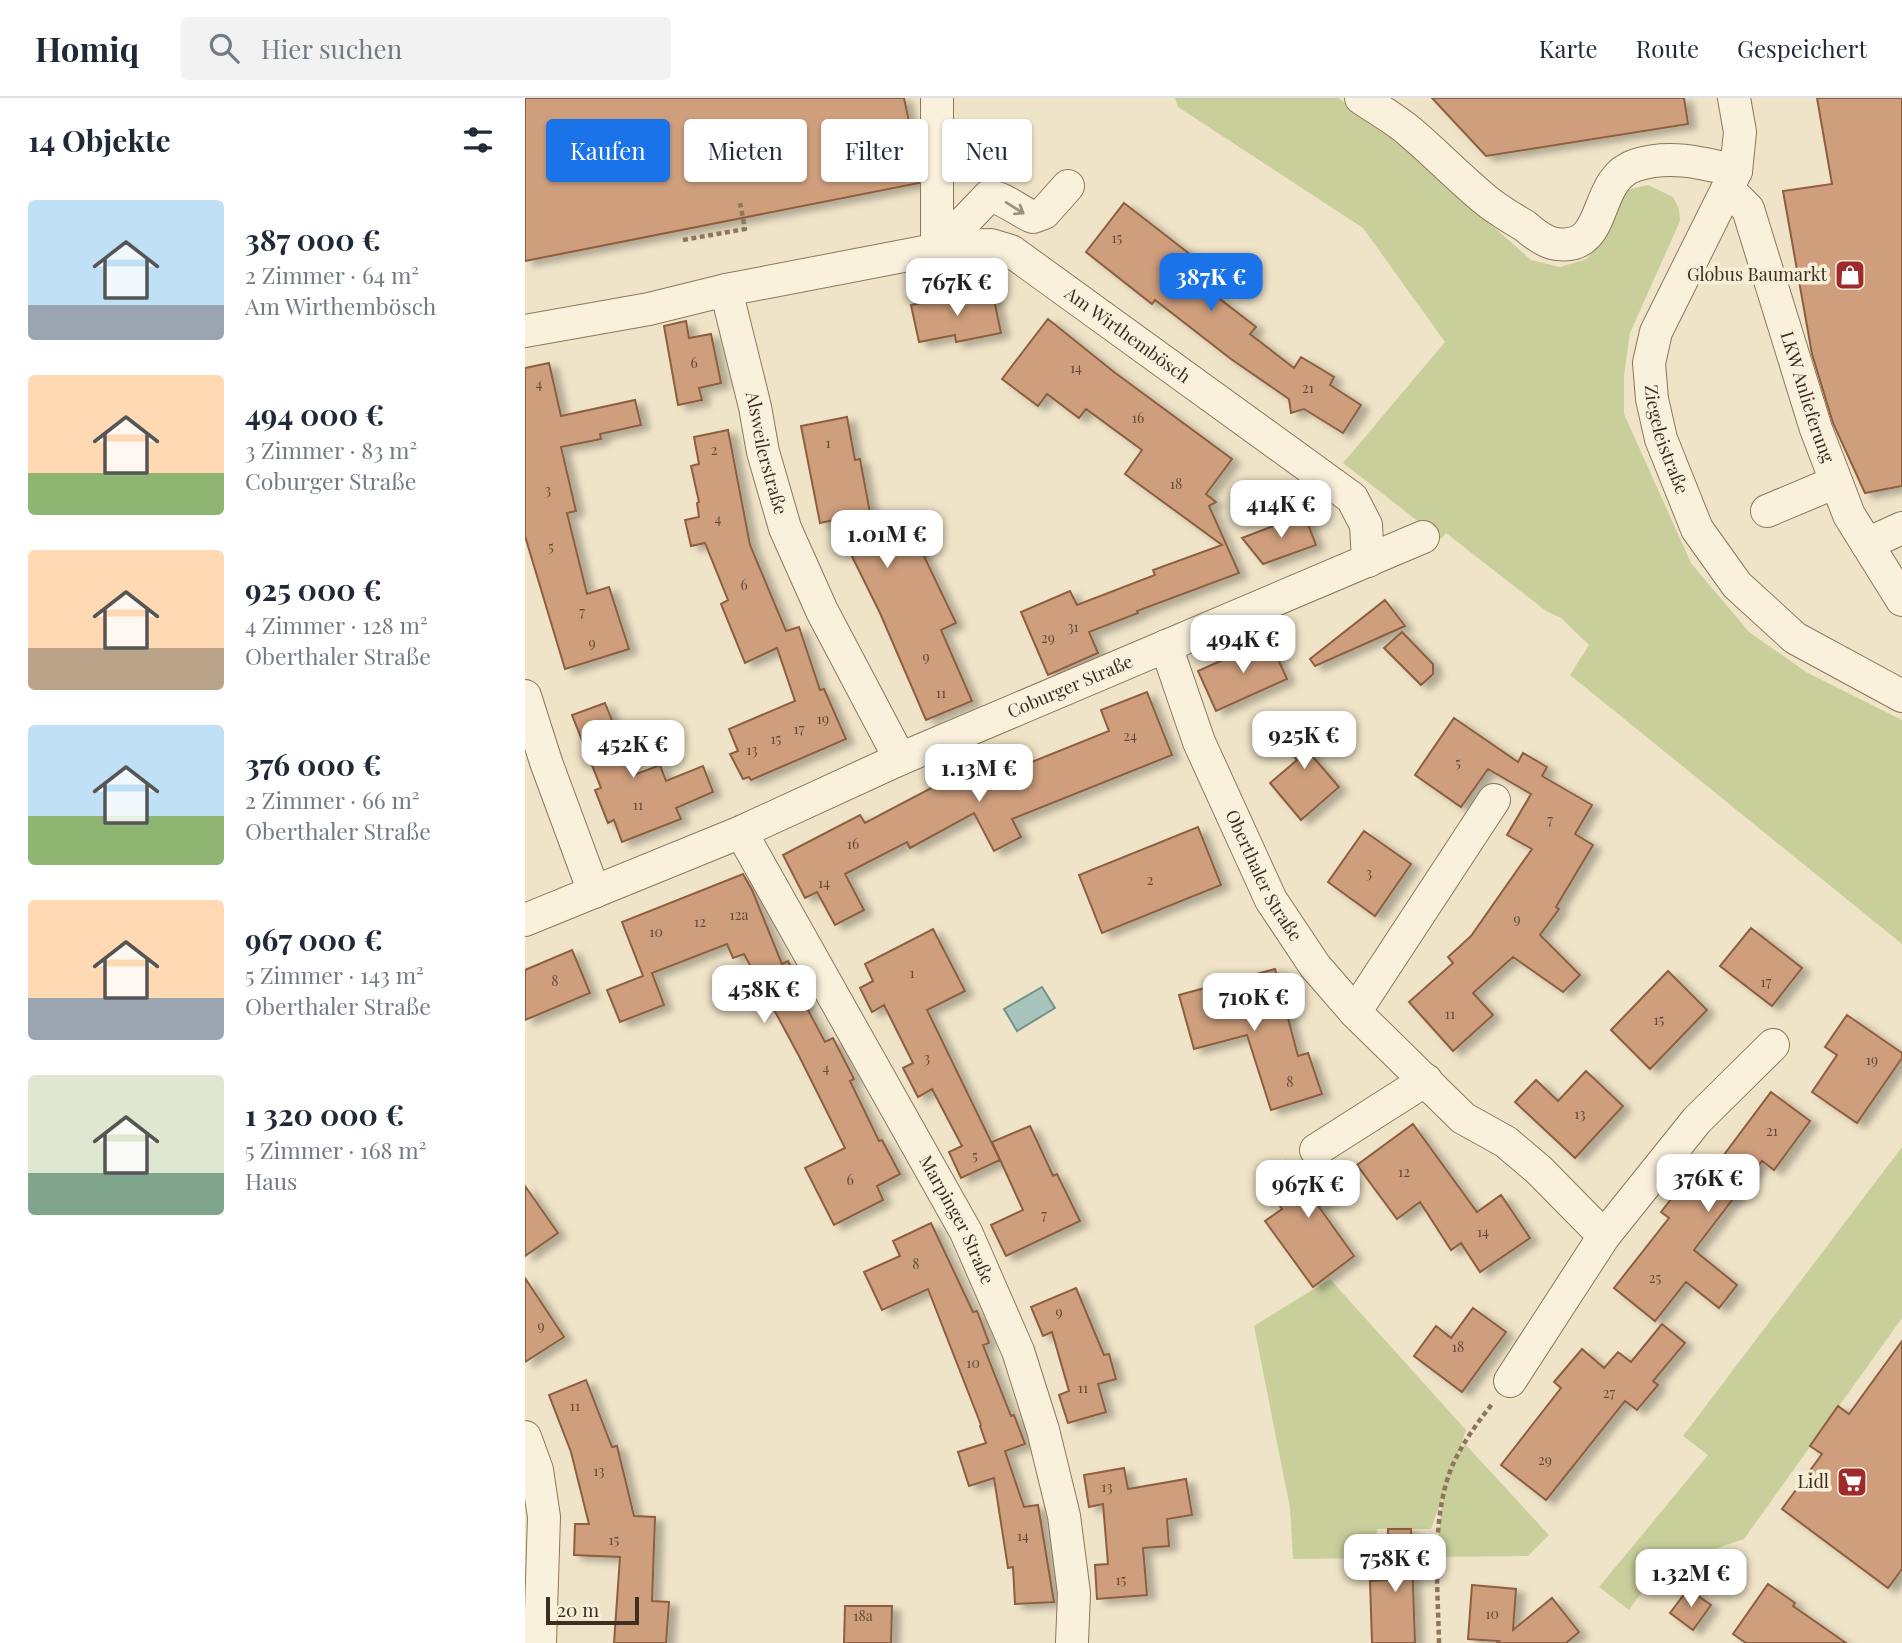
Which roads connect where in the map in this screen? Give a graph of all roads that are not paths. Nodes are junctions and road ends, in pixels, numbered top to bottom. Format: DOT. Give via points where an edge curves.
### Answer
graph roads {
  1 [pos="937,98"];
  2 [pos="1361,98"];
  3 [pos="1734,98"];
  4 [pos="1733,180"];
  5 [pos="1068,186"];
  6 [pos="937,250"];
  7 [pos="726,290"];
  8 [pos="525,331"];
  9 [pos="1836,482"];
  10 [pos="1767,511"];
  11 [pos="1902,528"];
  12 [pos="1423,537"];
  13 [pos="1867,544"];
  14 [pos="1368,561"];
  15 [pos="1902,600"];
  16 [pos="1166,646"];
  17 [pos="525,696"];
  18 [pos="1902,696"];
  19 [pos="900,759"];
  20 [pos="1494,800"];
  21 [pos="741,832"];
  22 [pos="594,892"];
  23 [pos="525,920"];
  24 [pos="1355,1012"];
  25 [pos="1773,1045"];
  26 [pos="1426,1080"];
  27 [pos="1316,1150"];
  28 [pos="1604,1236"];
  29 [pos="1510,1381"];
  30 [pos="525,1437"];
  31 [pos="540,1643"];
  32 [pos="1072,1643"];
  1 -- 6 [label="street"];
  2 -- 4 [label="street" via="1408,130 1483,198 1554,244 1586,239 1615,178 1634,165 1667,159 1700,163"];
  3 -- 4 [label="street, Ziegeleistraße" via="1740,131"];
  4 -- 9 [label="street, LKW Anlieferung" via="1748,209"];
  4 -- 18 [label="street, Ziegeleistraße" via="1656,332 1649,363 1651,399 1661,439 1697,529 1737,585 1795,638"];
  6 -- 5 [label="street, one-way" via="989,196 1000,197 1033,217 1044,214"];
  6 -- 7 [label="street, Am Wirthembösch"];
  6 -- 14 [label="street, Am Wirthembösch" via="991,245 1011,251 1352,498 1366,525"];
  7 -- 8 [label="street, Am Wirthembösch"];
  7 -- 19 [label="street, Alsweilerstraße" via="785,528 822,611"];
  9 -- 10 [label="street"];
  9 -- 13 [label="street, LKW Anlieferung"];
  11 -- 13 [label="street"];
  12 -- 14 [label="street, Coburger Straße"];
  13 -- 15 [label="street, LKW Anlieferung"];
  14 -- 16 [label="street, Coburger Straße"];
  16 -- 19 [label="street, Coburger Straße"];
  16 -- 24 [label="street, Oberthaler Straße" via="1199,742 1271,900 1315,966"];
  17 -- 22 [label="street"];
  19 -- 21 [label="street, Coburger Straße"];
  20 -- 24 [label="street"];
  21 -- 22 [label="street, Coburger Straße"];
  21 -- 32 [label="street, Marpinger Straße" via="966,1233 1017,1350 1044,1430 1064,1516 1074,1592"];
  22 -- 23 [label="street, Coburger Straße"];
  24 -- 26 [label="street, Oberthaler Straße"];
  25 -- 28 [label="street" via="1697,1120"];
  26 -- 27 [label="street"];
  26 -- 28 [label="street, Oberthaler Straße" via="1463,1118 1506,1142 1539,1170"];
  28 -- 29 [label="street"];
  30 -- 31 [label="street" via="537,1470 544,1517"];
}
